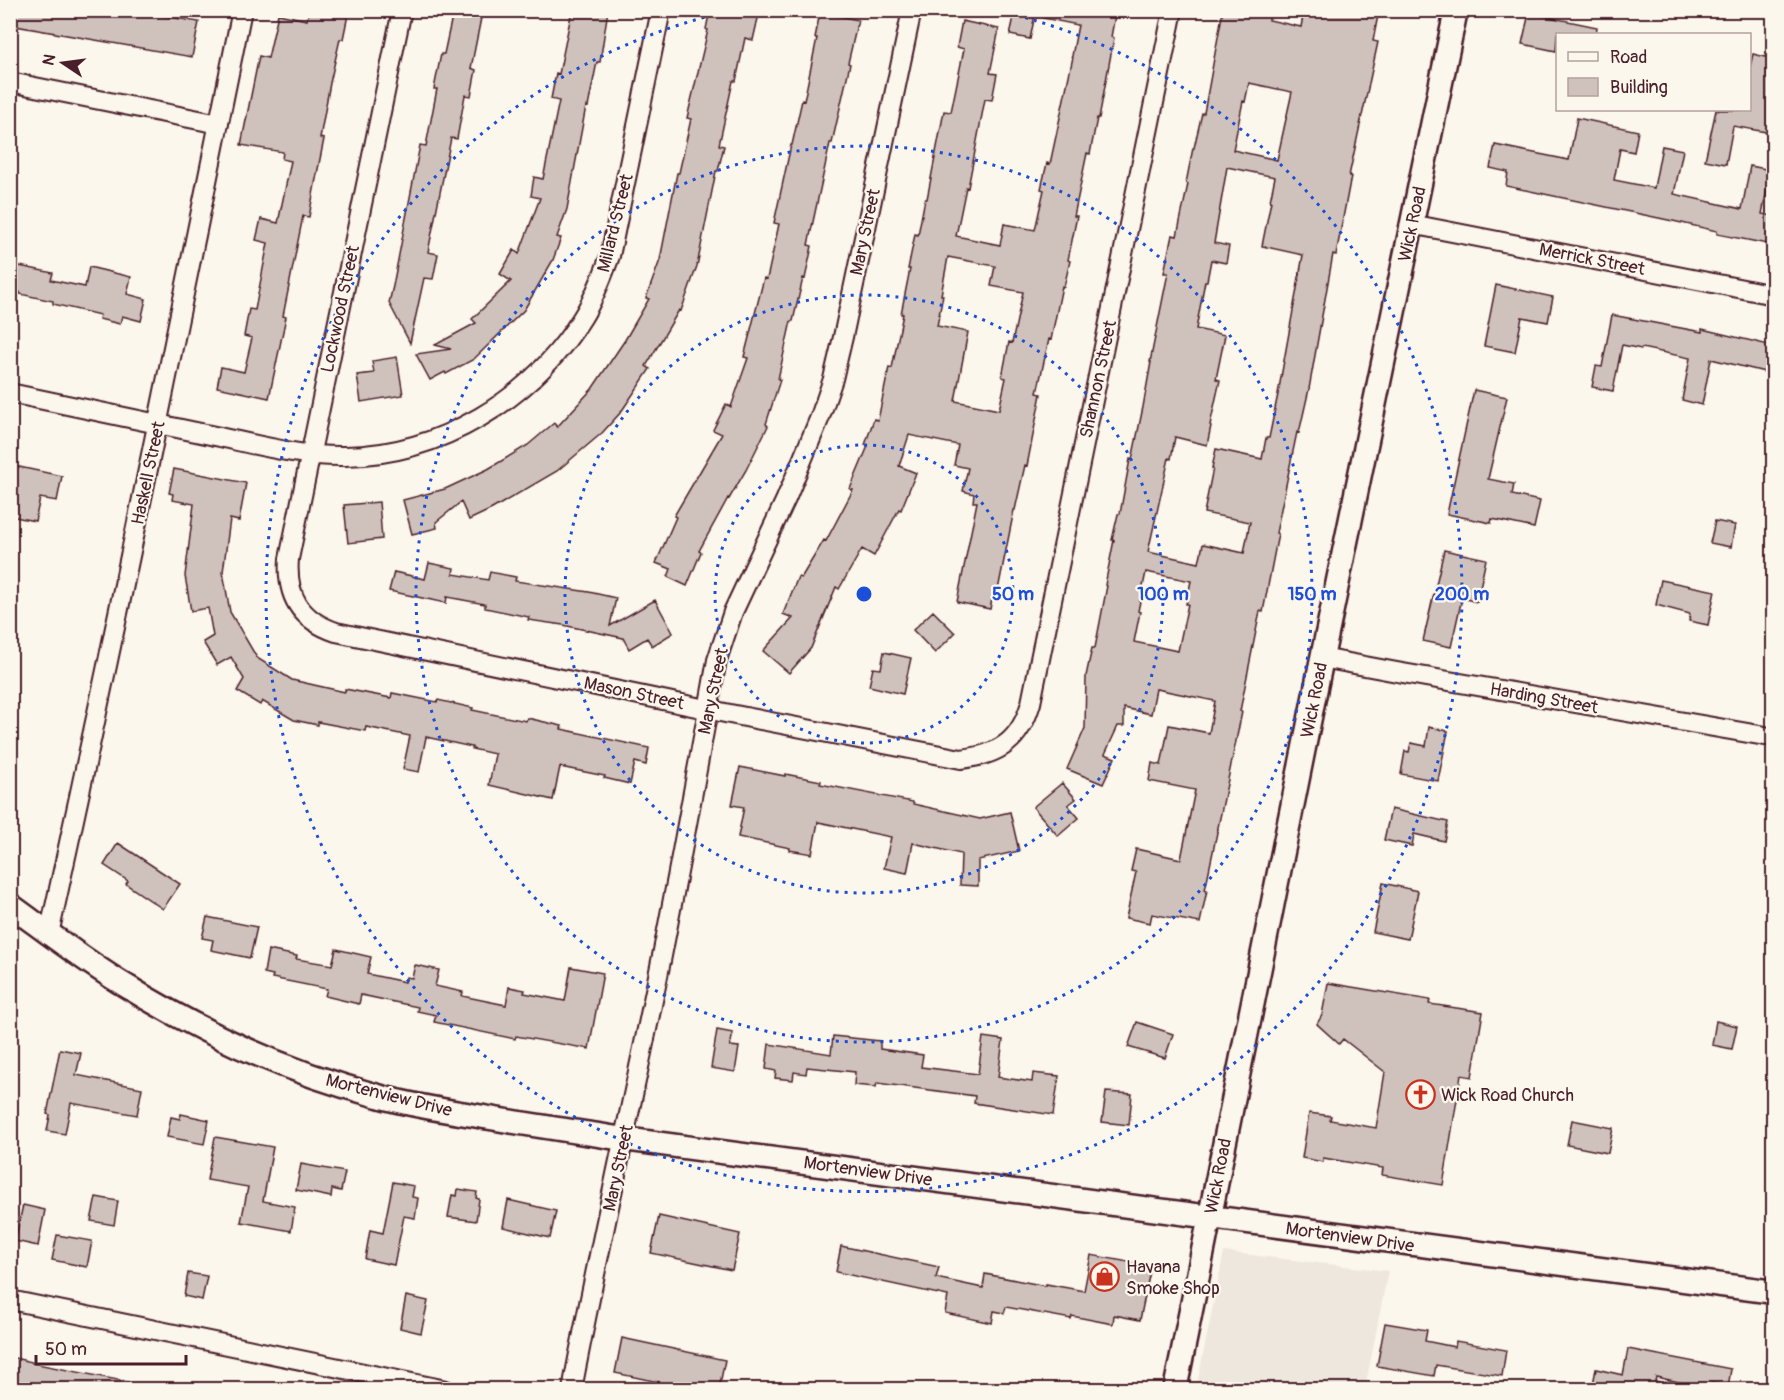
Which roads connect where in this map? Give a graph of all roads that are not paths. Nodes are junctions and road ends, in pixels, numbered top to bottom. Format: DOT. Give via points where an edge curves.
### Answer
graph roads {
  1 [pos="242,10"];
  2 [pos="402,10"];
  3 [pos="661,10"];
  4 [pos="912,10"];
  5 [pos="1173,10"];
  6 [pos="1456,10"];
  7 [pos="10,82"];
  8 [pos="219,124"];
  9 [pos="1412,224"];
  10 [pos="1773,295"];
  11 [pos="10,393"];
  12 [pos="158,424"];
  13 [pos="310,453"];
  14 [pos="299,606"];
  15 [pos="1322,658"];
  16 [pos="708,709"];
  17 [pos="1765,736"];
  18 [pos="1009,741"];
  19 [pos="10,905"];
  20 [pos="49,934"];
  21 [pos="624,1139"];
  22 [pos="1209,1217"];
  23 [pos="1773,1292"];
  24 [pos="10,1300"];
  25 [pos="446,1389"];
  26 [pos="572,1389"];
  27 [pos="1175,1389"];
  1 -- 8 [label="street, Haskell Street"];
  2 -- 13 [label="street, Lockwood Street"];
  3 -- 13 [label="street, Millard Street" via="610,256 582,318 562,346 534,378 501,404 430,441 345,456"];
  4 -- 16 [label="street, Mary Street" via="832,379 786,499 733,612 717,660"];
  5 -- 18 [label="street, Shannon Street" via="1031,703 1022,726"];
  6 -- 9 [label="street, Wick Road"];
  7 -- 8 [label="street"];
  8 -- 12 [label="street, Haskell Street"];
  9 -- 10 [label="street, Merrick Street"];
  9 -- 15 [label="street, Wick Road"];
  11 -- 12 [label="street"];
  12 -- 13 [label="street, Millard Street"];
  12 -- 20 [label="street, Haskell Street"];
  13 -- 14 [label="street, Lockwood Street" via="289,559 289,585"];
  14 -- 16 [label="street, Mason Street" via="315,623 336,632"];
  15 -- 17 [label="street, Harding Street"];
  15 -- 22 [label="street, Wick Road"];
  16 -- 18 [label="street, Mason Street" via="955,759 981,757"];
  16 -- 21 [label="street, Mary Street"];
  19 -- 20 [label="street, Mortenview Drive"];
  20 -- 21 [label="street, Mortenview Drive" via="118,981 190,1022 324,1080 431,1108"];
  21 -- 22 [label="street, Mortenview Drive"];
  21 -- 26 [label="street, Mary Street"];
  22 -- 23 [label="street, Mortenview Drive"];
  22 -- 27 [label="street, Wick Road"];
  24 -- 25 [label="street"];
}
